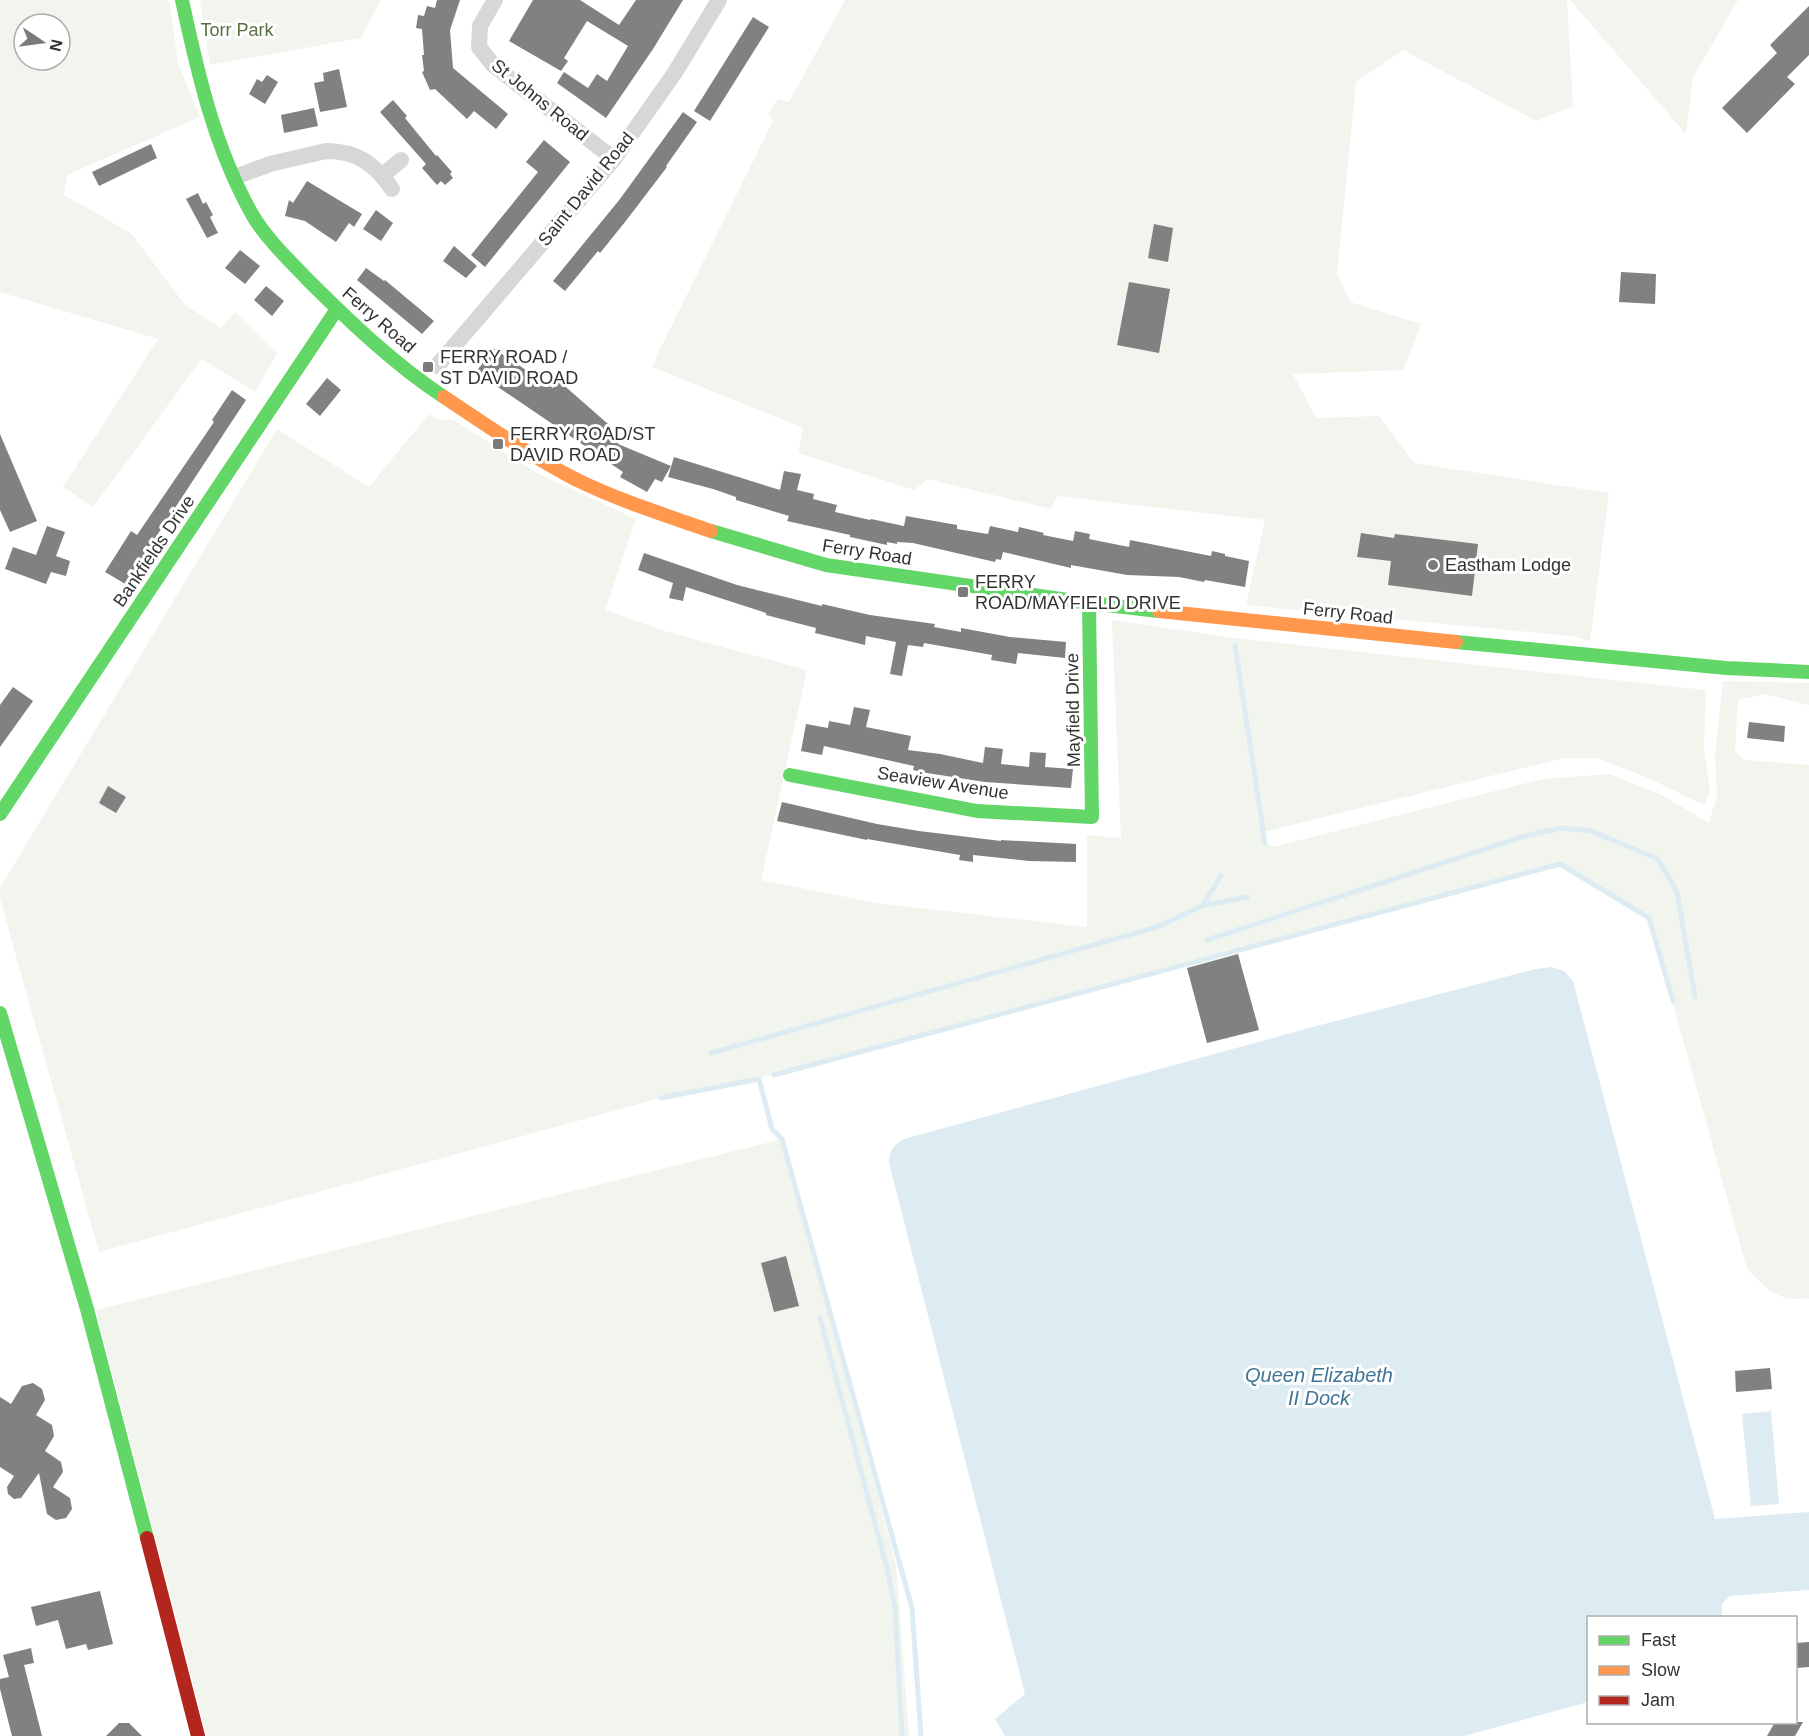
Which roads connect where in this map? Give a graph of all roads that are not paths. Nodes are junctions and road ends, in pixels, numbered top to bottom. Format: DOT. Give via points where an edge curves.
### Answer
graph roads {
  1 [pos="182,0"];
  2 [pos="495,0"];
  3 [pos="719,0"];
  4 [pos="614,159"];
  5 [pos="401,160"];
  6 [pos="235,177"];
  7 [pos="337,309"];
  8 [pos="437,366"];
  9 [pos="1089,603"];
  10 [pos="1809,672"];
  11 [pos="790,775"];
  12 [pos="0,814"];
  13 [pos="1092,817"];
  14 [pos="0,1013"];
  15 [pos="198,1736"];
  1 -- 6 [label="street, Ferry Road" via="200,82"];
  2 -- 4 [label="street, St Johns Road" via="480,27 479,47 493,65"];
  3 -- 4 [label="street, Saint David Road" via="674,74"];
  4 -- 8 [label="street, Saint David Road"];
  5 -- 6 [label="street" via="387,182 356,154 336,151 270,164"];
  6 -- 7 [label="street, Ferry Road" via="254,217 280,251"];
  7 -- 9 [label="street, Ferry Road" via="424,384 525,450 574,478 650,511 826,565"];
  7 -- 12 [label="street, Bankfields Drive"];
  9 -- 10 [label="street, Ferry Road" via="1725,668"];
  9 -- 13 [label="street, Mayfield Drive"];
  11 -- 13 [label="street, Seaview Avenue" via="977,811"];
  14 -- 15 [label="street" via="87,1309"];
}
